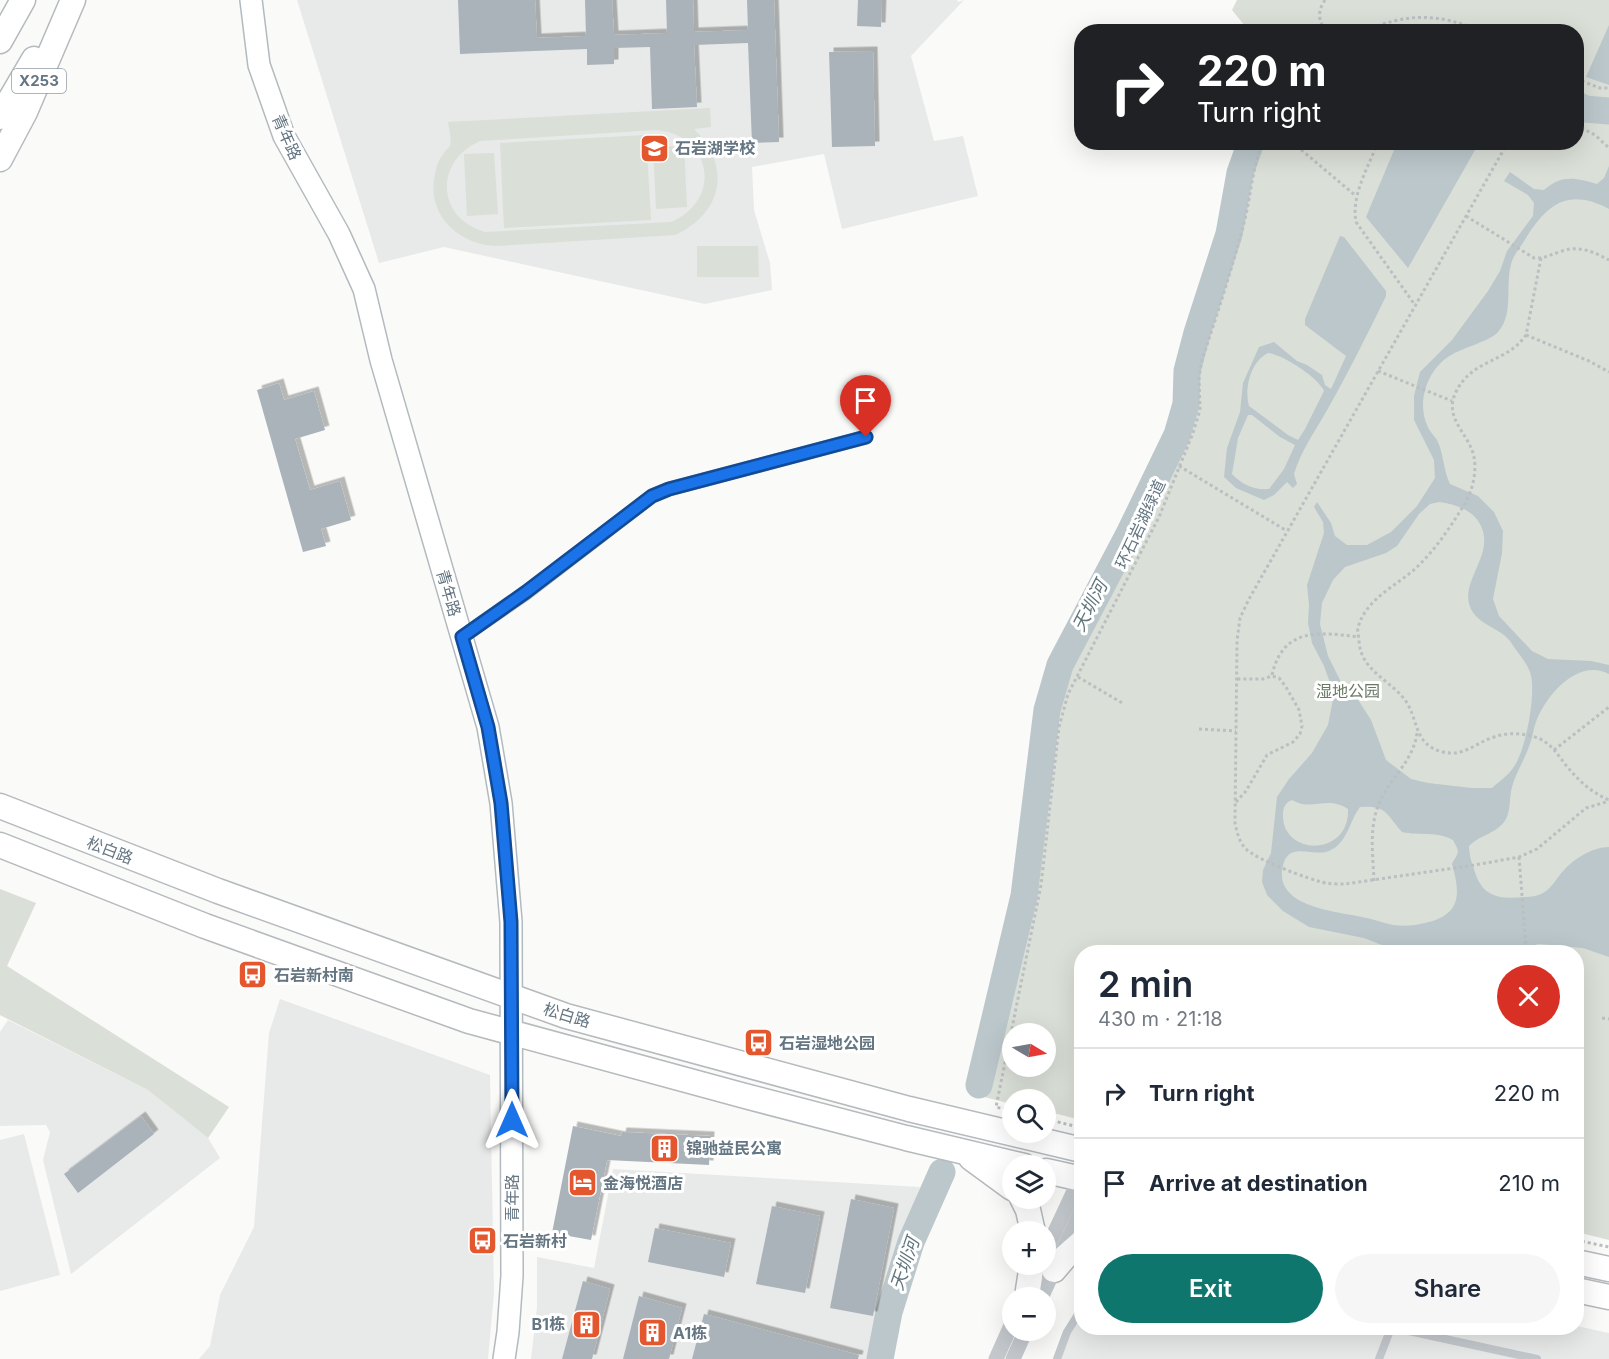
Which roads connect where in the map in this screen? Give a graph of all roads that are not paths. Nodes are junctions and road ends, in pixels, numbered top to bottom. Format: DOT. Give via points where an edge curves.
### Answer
graph roads {
  1 [pos="14,0"];
  2 [pos="23,0"];
  3 [pos="71,0"];
  4 [pos="251,0"];
  5 [pos="0,20"];
  6 [pos="0,41"];
  7 [pos="0,117"];
  8 [pos="0,159"];
  9 [pos="866,437"];
  10 [pos="462,637"];
  11 [pos="4,807"];
  12 [pos="0,844"];
  13 [pos="511,997"];
  14 [pos="512,1034"];
  15 [pos="950,1148"];
  16 [pos="1074,1148"];
  17 [pos="1002,1161"];
  18 [pos="1056,1173"];
  19 [pos="1074,1176"];
  20 [pos="1002,1181"];
  21 [pos="1074,1191"];
  22 [pos="1074,1220"];
  23 [pos="1056,1232"];
  24 [pos="1056,1244"];
  25 [pos="1074,1249"];
  26 [pos="1056,1259"];
  27 [pos="1584,1264"];
  28 [pos="1609,1269"];
  29 [pos="1584,1292"];
  30 [pos="1609,1297"];
  31 [pos="1074,1321"];
  32 [pos="1390,1335"];
  33 [pos="1426,1335"];
  34 [pos="1004,1341"];
  35 [pos="1021,1341"];
  36 [pos="504,1359"];
  37 [pos="996,1359"];
  38 [pos="1013,1359"];
  39 [pos="1057,1359"];
  40 [pos="1378,1359"];
  41 [pos="1538,1359"];
  1 -- 5 [label="main road"];
  2 -- 6 [label="main road"];
  3 -- 7 [label="main road, X253"];
  3 -- 8 [label="main road, X253"];
  4 -- 10 [label="street, 青年路" via="260,65 284,136 339,234 364,289"];
  9 -- 10 [label="street" via="652,496"];
  10 -- 13 [label="street, 青年路" via="488,727 501,803 511,922"];
  11 -- 13 [label="main road, 松白路" via="218,891"];
  12 -- 14 [label="main road, 松白路" via="295,959"];
  13 -- 14 [label="street, 青年路"];
  13 -- 16 [label="main road, 松白路" via="566,1016 909,1109"];
  14 -- 15 [label="main road, 松白路"];
  14 -- 36 [label="street, 青年路" via="512,1276"];
  15 -- 17 [label="main road, 松白路"];
  15 -- 20 [label="main road"];
  18 -- 19 [label="main road"];
  21 -- 23 [label="street"];
  22 -- 24 [label="street"];
  25 -- 26 [label="main road"];
  27 -- 28 [label="main road"];
  29 -- 30 [label="main road"];
  31 -- 39 [label="lane"];
  32 -- 40 [label="lane"];
  33 -- 41 [label="lane"];
  34 -- 37 [label="street"];
  35 -- 38 [label="street"];
}
